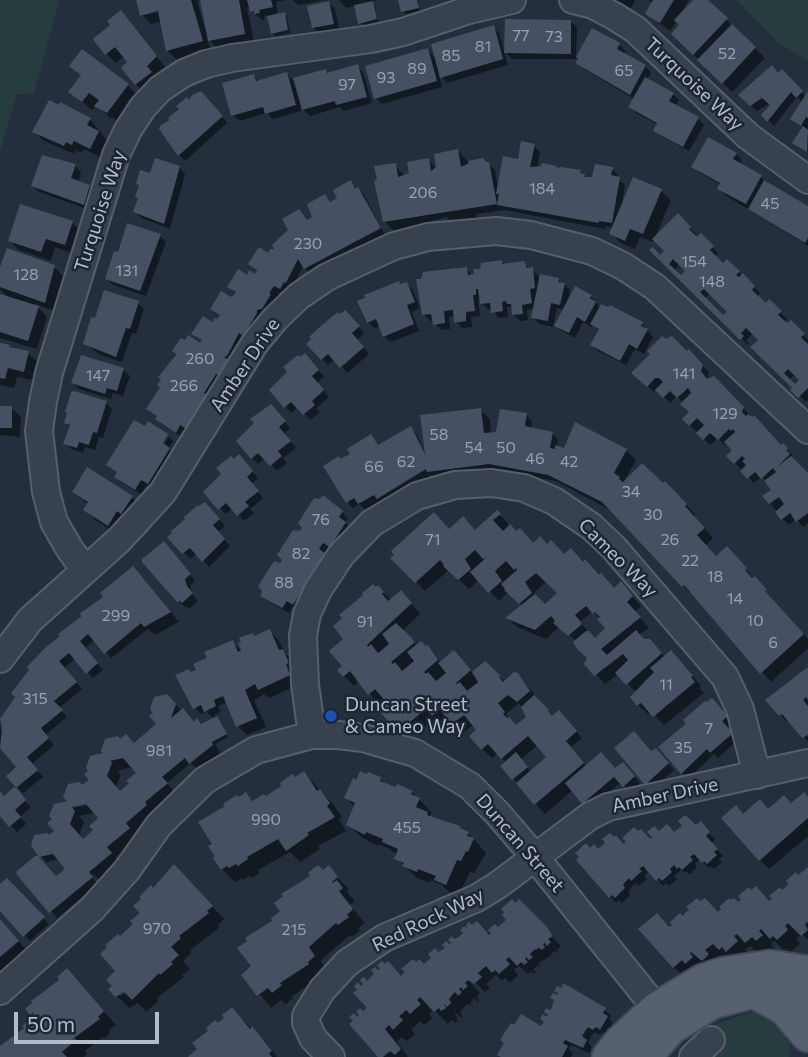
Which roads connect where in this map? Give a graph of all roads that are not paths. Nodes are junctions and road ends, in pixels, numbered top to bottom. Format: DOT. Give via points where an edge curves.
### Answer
graph roads {
  1 [pos="512,0"];
  2 [pos="573,0"];
  3 [pos="808,180"];
  4 [pos="808,430"];
  5 [pos="85,570"];
  6 [pos="0,659"];
  7 [pos="312,736"];
  8 [pos="808,763"];
  9 [pos="757,775"];
  10 [pos="534,856"];
  11 [pos="808,946"];
  12 [pos="808,973"];
  13 [pos="751,980"];
  14 [pos="0,991"];
  15 [pos="808,993"];
  16 [pos="664,1018"];
  17 [pos="808,1035"];
  18 [pos="331,1057"];
  19 [pos="609,1057"];
  20 [pos="644,1057"];
  1 -- 5 [label="street, Turquoise Way" via="371,39 206,64 160,89 142,107 116,155 41,412 46,492 54,522"];
  2 -- 3 [label="street, Turquoise Way" via="593,5 636,30 748,136"];
  4 -- 5 [label="street, Amber Drive" via="654,287 592,251 531,235 496,232 428,237 394,246 327,277 276,318 255,343 163,492 140,520"];
  5 -- 6 [label="street, Amber Drive" via="30,620"];
  7 -- 9 [label="street, Cameo Way" via="304,684 305,625 317,590 341,555 372,523 416,496 455,485 492,483 524,488 554,501 614,548 725,677 740,709"];
  7 -- 10 [label="street, Duncan Street" via="363,738 435,763 470,786"];
  7 -- 14 [label="street, Duncan Street" via="256,750 205,780 159,825 111,890"];
  8 -- 9 [label="street, Amber Drive"];
  9 -- 10 [label="street, Amber Drive" via="608,807"];
  10 -- 16 [label="street, Duncan Street"];
  10 -- 18 [label="street, Red Rock Way" via="477,898 384,938 347,963 306,1016 313,1038"];
  11 -- 13 [label="main road"];
  12 -- 13 [label="main road" via="786,968"];
  13 -- 15 [label="main road"];
  13 -- 16 [label="main road" via="703,981"];
  13 -- 17 [label="main road"];
  16 -- 19 [label="main road" via="622,1041"];
  16 -- 20 [label="main road"];
}
